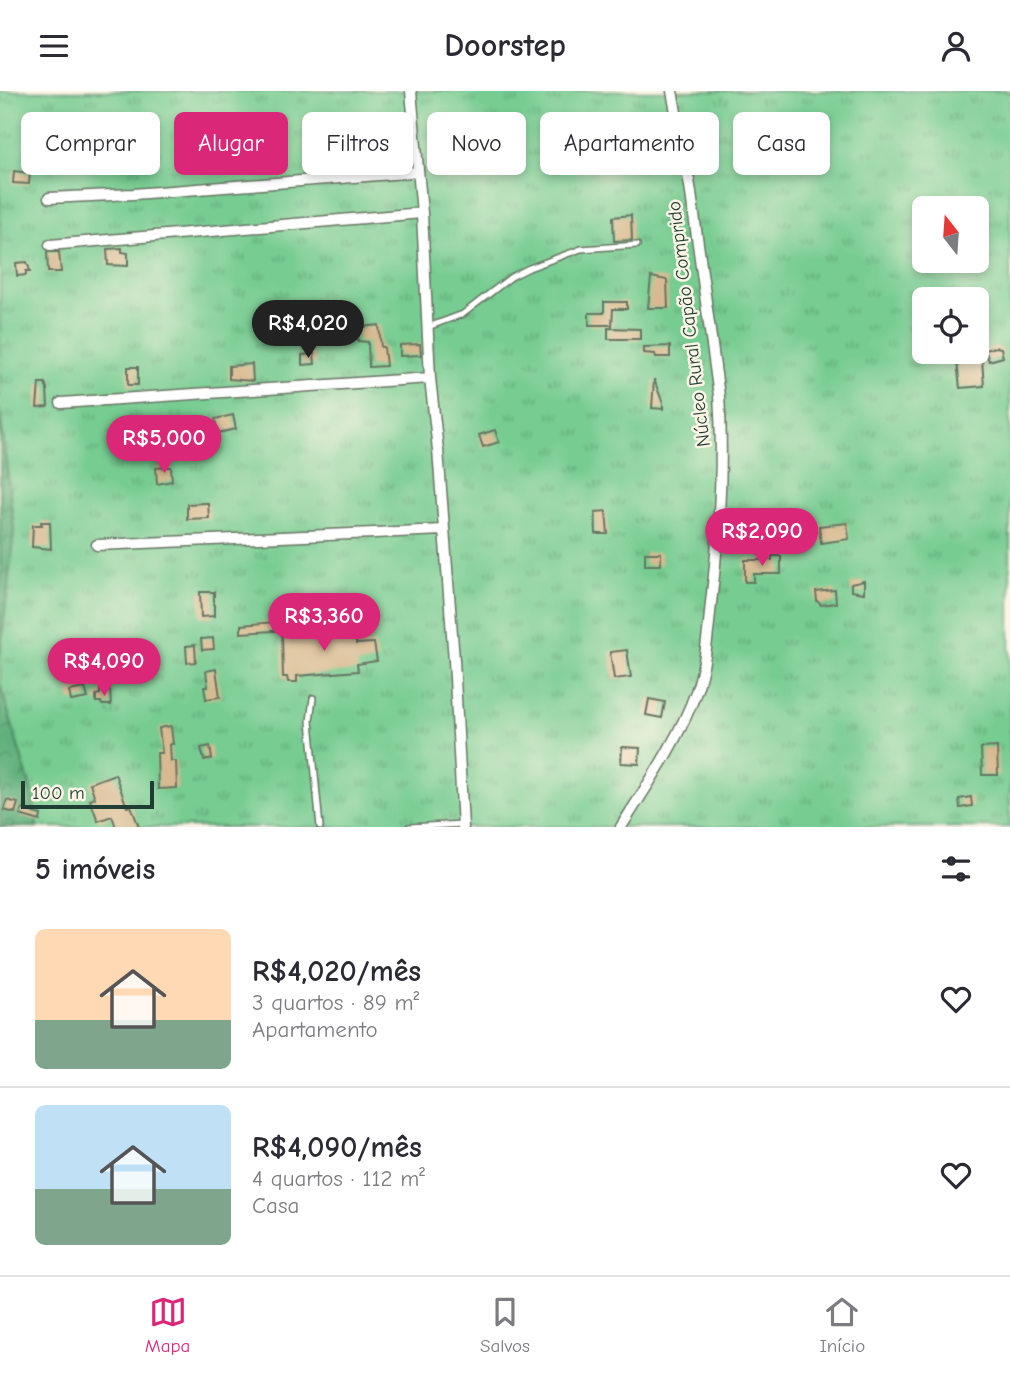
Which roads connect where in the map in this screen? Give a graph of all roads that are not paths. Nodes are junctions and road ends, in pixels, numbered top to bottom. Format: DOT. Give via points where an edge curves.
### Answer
graph roads {
  1 [pos="411,91"];
  2 [pos="672,91"];
  3 [pos="418,172"];
  4 [pos="49,198"];
  5 [pos="422,213"];
  6 [pos="50,245"];
  7 [pos="637,245"];
  8 [pos="428,327"];
  9 [pos="430,378"];
  10 [pos="61,403"];
  11 [pos="444,530"];
  12 [pos="97,545"];
  13 [pos="313,698"];
  14 [pos="463,825"];
  15 [pos="320,827"];
  16 [pos="409,827"];
  17 [pos="621,827"];
  1 -- 3 [label="street"];
  2 -- 17 [label="street, Núcleo Rural Capão Comprido" via="719,395 720,509 708,629 695,693"];
  3 -- 4 [label="street"];
  3 -- 5 [label="street"];
  5 -- 6 [label="street"];
  5 -- 8 [label="street"];
  7 -- 8 [label="lane" via="581,249 528,268 463,314"];
  8 -- 9 [label="street"];
  9 -- 10 [label="street"];
  9 -- 11 [label="street"];
  11 -- 12 [label="street"];
  11 -- 14 [label="street"];
  13 -- 15 [label="lane" via="310,721"];
  14 -- 16 [label="lane"];
}
